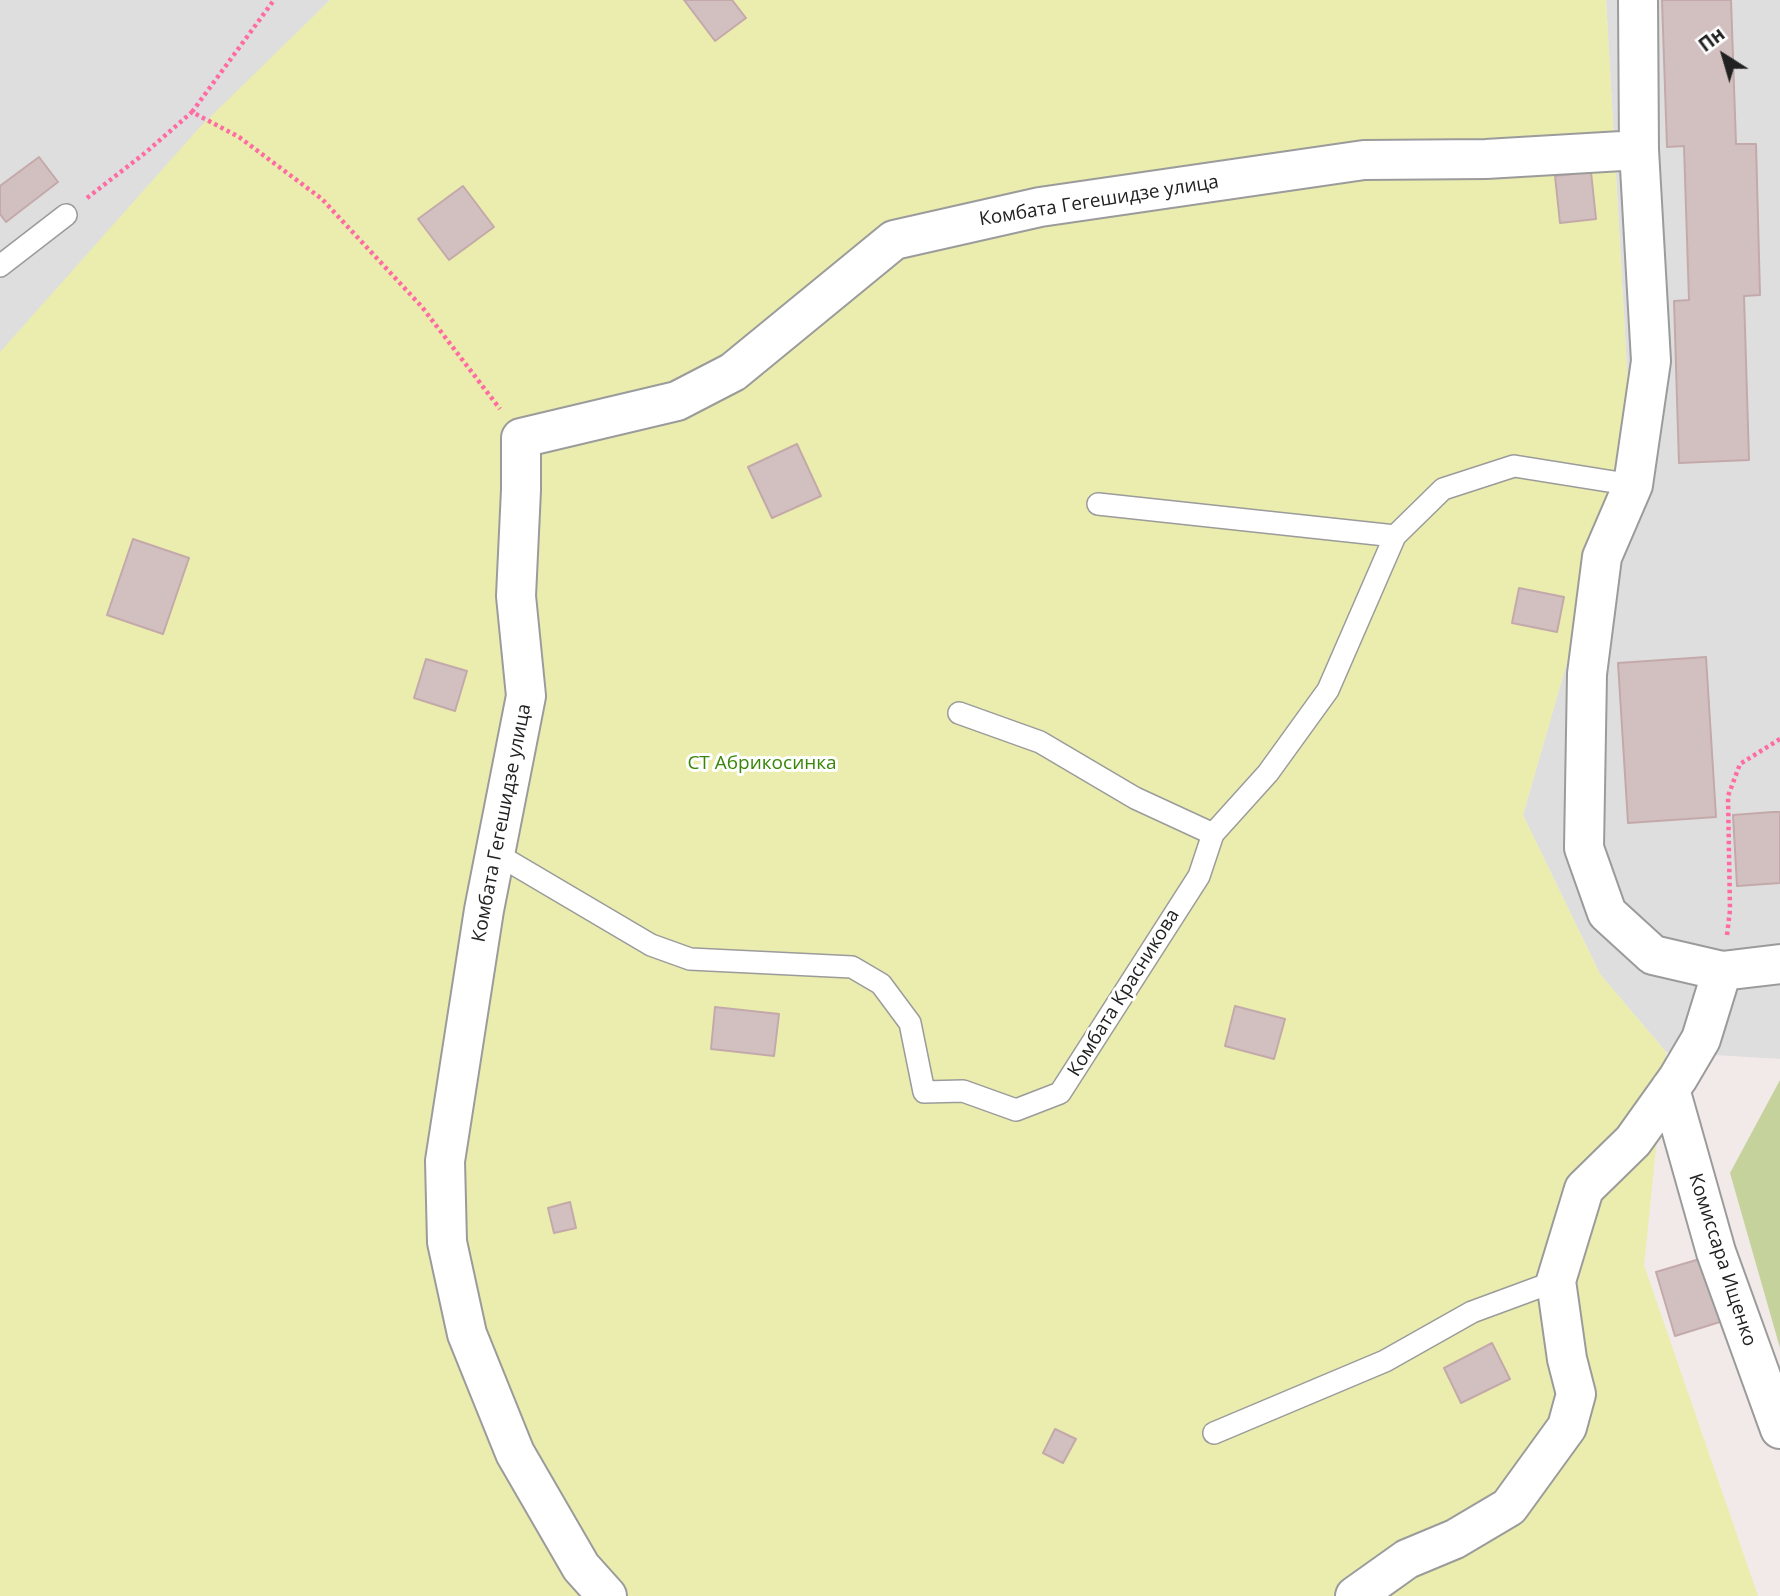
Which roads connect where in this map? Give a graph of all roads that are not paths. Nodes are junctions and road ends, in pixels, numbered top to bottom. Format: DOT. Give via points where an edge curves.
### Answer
graph roads {
  1 [pos="1637,0"];
  2 [pos="1639,150"];
  3 [pos="66,215"];
  4 [pos="0,266"];
  5 [pos="1633,485"];
  6 [pos="1098,504"];
  7 [pos="1395,536"];
  8 [pos="959,713"];
  9 [pos="1213,834"];
  10 [pos="495,853"];
  11 [pos="1780,964"];
  12 [pos="1722,971"];
  13 [pos="1670,1089"];
  14 [pos="1556,1281"];
  15 [pos="1780,1429"];
  16 [pos="1214,1433"];
  17 [pos="607,1596"];
  18 [pos="1355,1596"];
  1 -- 2 [label="street"];
  2 -- 5 [label="street" via="1651,361"];
  2 -- 10 [label="street, Комбата Гегешидзе улица" via="1364,160 1040,207 894,240 733,372 677,401 521,438 516,596 526,696"];
  3 -- 4 [label="lane"];
  5 -- 7 [label="lane, Комбата Красникова" via="1514,466 1443,489"];
  5 -- 12 [label="street" via="1602,557 1587,674 1584,848 1607,913 1653,955"];
  6 -- 7 [label="lane"];
  7 -- 9 [label="lane, Комбата Красникова" via="1328,690 1268,773"];
  8 -- 9 [label="lane" via="1040,742 1135,798"];
  9 -- 10 [label="lane, Комбата Красникова" via="1199,876 1060,1093 1016,1110 963,1091 924,1092 910,1023 880,984 852,967 690,959 651,945"];
  10 -- 17 [label="street, Комбата Гегешидзе улица" via="445,1161 447,1242 467,1334 515,1453 581,1567"];
  11 -- 12 [label="street"];
  12 -- 13 [label="street" via="1701,1039"];
  13 -- 14 [label="street" via="1633,1141 1584,1189"];
  13 -- 15 [label="street, Комиссара Ищенко" via="1716,1252"];
  14 -- 16 [label="lane" via="1472,1312 1385,1361"];
  14 -- 18 [label="street" via="1576,1394 1567,1427 1509,1507 1455,1539 1407,1559"];
}
